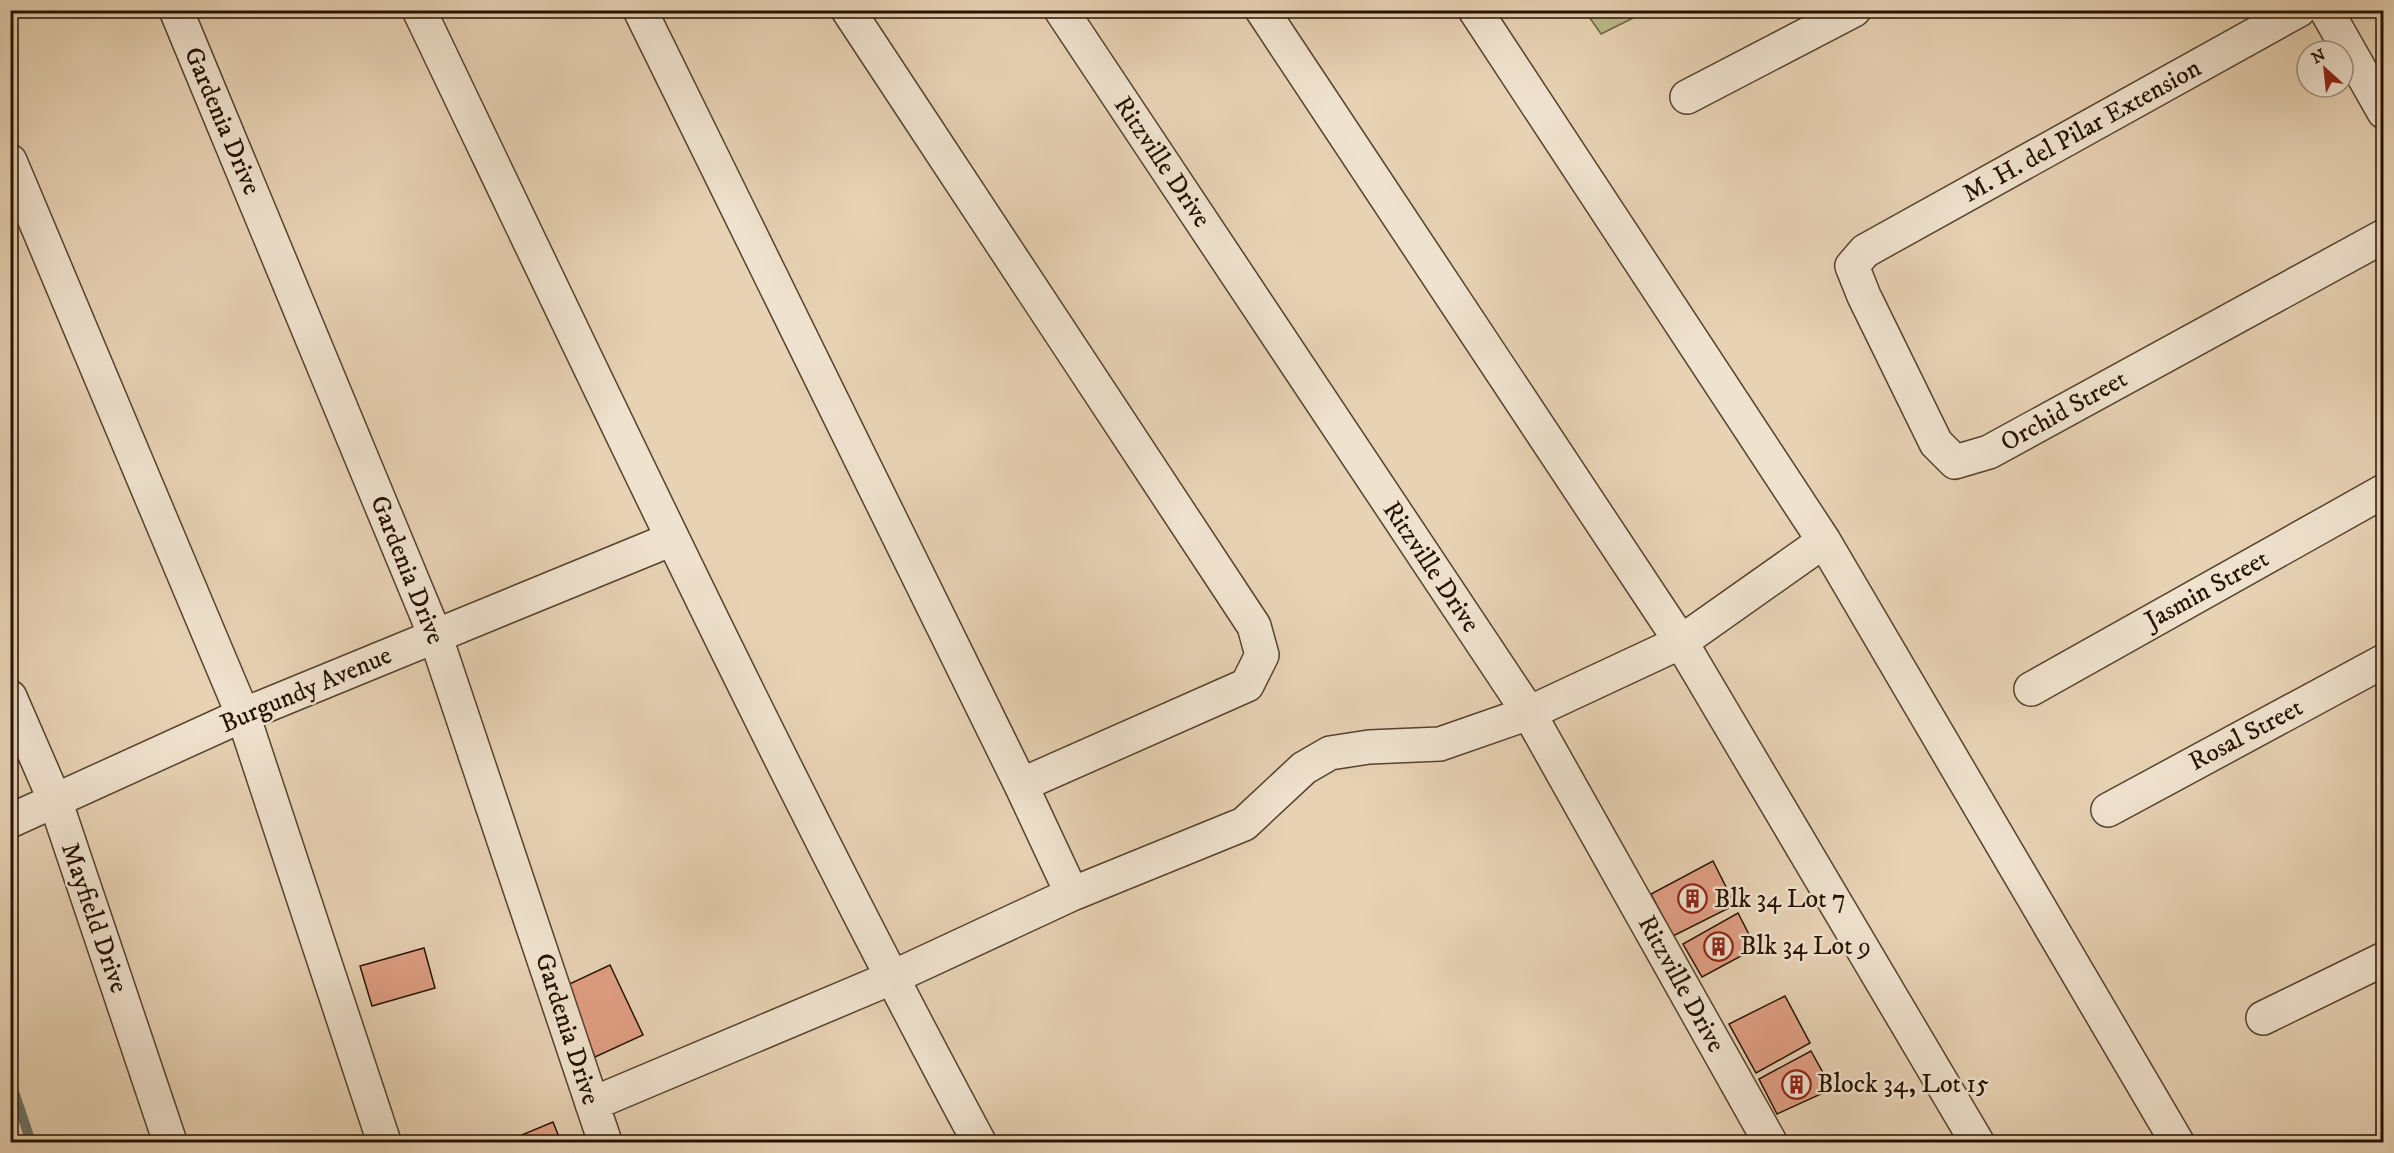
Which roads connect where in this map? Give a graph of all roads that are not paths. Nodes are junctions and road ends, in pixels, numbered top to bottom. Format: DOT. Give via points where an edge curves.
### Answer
graph roads {
  1 [pos="176,10"];
  2 [pos="419,10"];
  3 [pos="640,10"];
  4 [pos="848,10"];
  5 [pos="1061,10"];
  6 [pos="1262,10"];
  7 [pos="1475,10"];
  8 [pos="1854,10"];
  9 [pos="2299,10"];
  10 [pos="2326,10"];
  11 [pos="1687,97"];
  12 [pos="2384,112"];
  13 [pos="10,161"];
  14 [pos="2384,236"];
  15 [pos="1866,251"];
  16 [pos="2384,491"];
  17 [pos="672,539"];
  18 [pos="1824,541"];
  19 [pos="435,635"];
  20 [pos="1681,642"];
  21 [pos="2384,661"];
  22 [pos="2031,689"];
  23 [pos="10,697"];
  24 [pos="1529,713"];
  25 [pos="243,716"];
  26 [pos="1021,784"];
  27 [pos="56,803"];
  28 [pos="2108,810"];
  29 [pos="10,821"];
  30 [pos="1072,894"];
  31 [pos="2384,959"];
  32 [pos="891,978"];
  33 [pos="2263,1018"];
  34 [pos="592,1104"];
  35 [pos="170,1143"];
  36 [pos="384,1143"];
  37 [pos="604,1143"];
  38 [pos="979,1143"];
  39 [pos="1770,1143"];
  40 [pos="1977,1143"];
  41 [pos="2177,1143"];
  1 -- 19 [label="street, Gardenia Drive"];
  2 -- 17 [label="street"];
  3 -- 26 [label="street"];
  4 -- 26 [label="street" via="1254,626 1262,655 1247,685"];
  5 -- 24 [label="street, Ritzville Drive"];
  6 -- 20 [label="street"];
  7 -- 18 [label="street"];
  8 -- 11 [label="street"];
  9 -- 15 [label="street, M. H. del Pilar Extension"];
  10 -- 12 [label="street"];
  13 -- 25 [label="street"];
  14 -- 15 [label="street, Orchid Street" via="1989,452 1955,462 1936,443 1864,296 1852,266"];
  16 -- 22 [label="street, Jasmin Street"];
  17 -- 19 [label="street, Burgundy Avenue"];
  17 -- 32 [label="street"];
  18 -- 20 [label="street"];
  18 -- 41 [label="street"];
  19 -- 25 [label="street, Burgundy Avenue"];
  19 -- 34 [label="street, Gardenia Drive"];
  20 -- 24 [label="street"];
  20 -- 40 [label="street"];
  21 -- 28 [label="street, Rosal Street"];
  23 -- 27 [label="street, Mayfield Drive"];
  24 -- 30 [label="street" via="1440,744 1330,753 1304,768 1244,824"];
  24 -- 39 [label="street, Ritzville Drive"];
  25 -- 27 [label="street, Burgundy Avenue"];
  25 -- 36 [label="street"];
  26 -- 30 [label="street"];
  27 -- 29 [label="street, Burgundy Avenue"];
  27 -- 35 [label="street, Mayfield Drive"];
  30 -- 32 [label="street"];
  31 -- 33 [label="street"];
  32 -- 34 [label="street"];
  32 -- 38 [label="street"];
  34 -- 37 [label="street, Gardenia Drive"];
}
